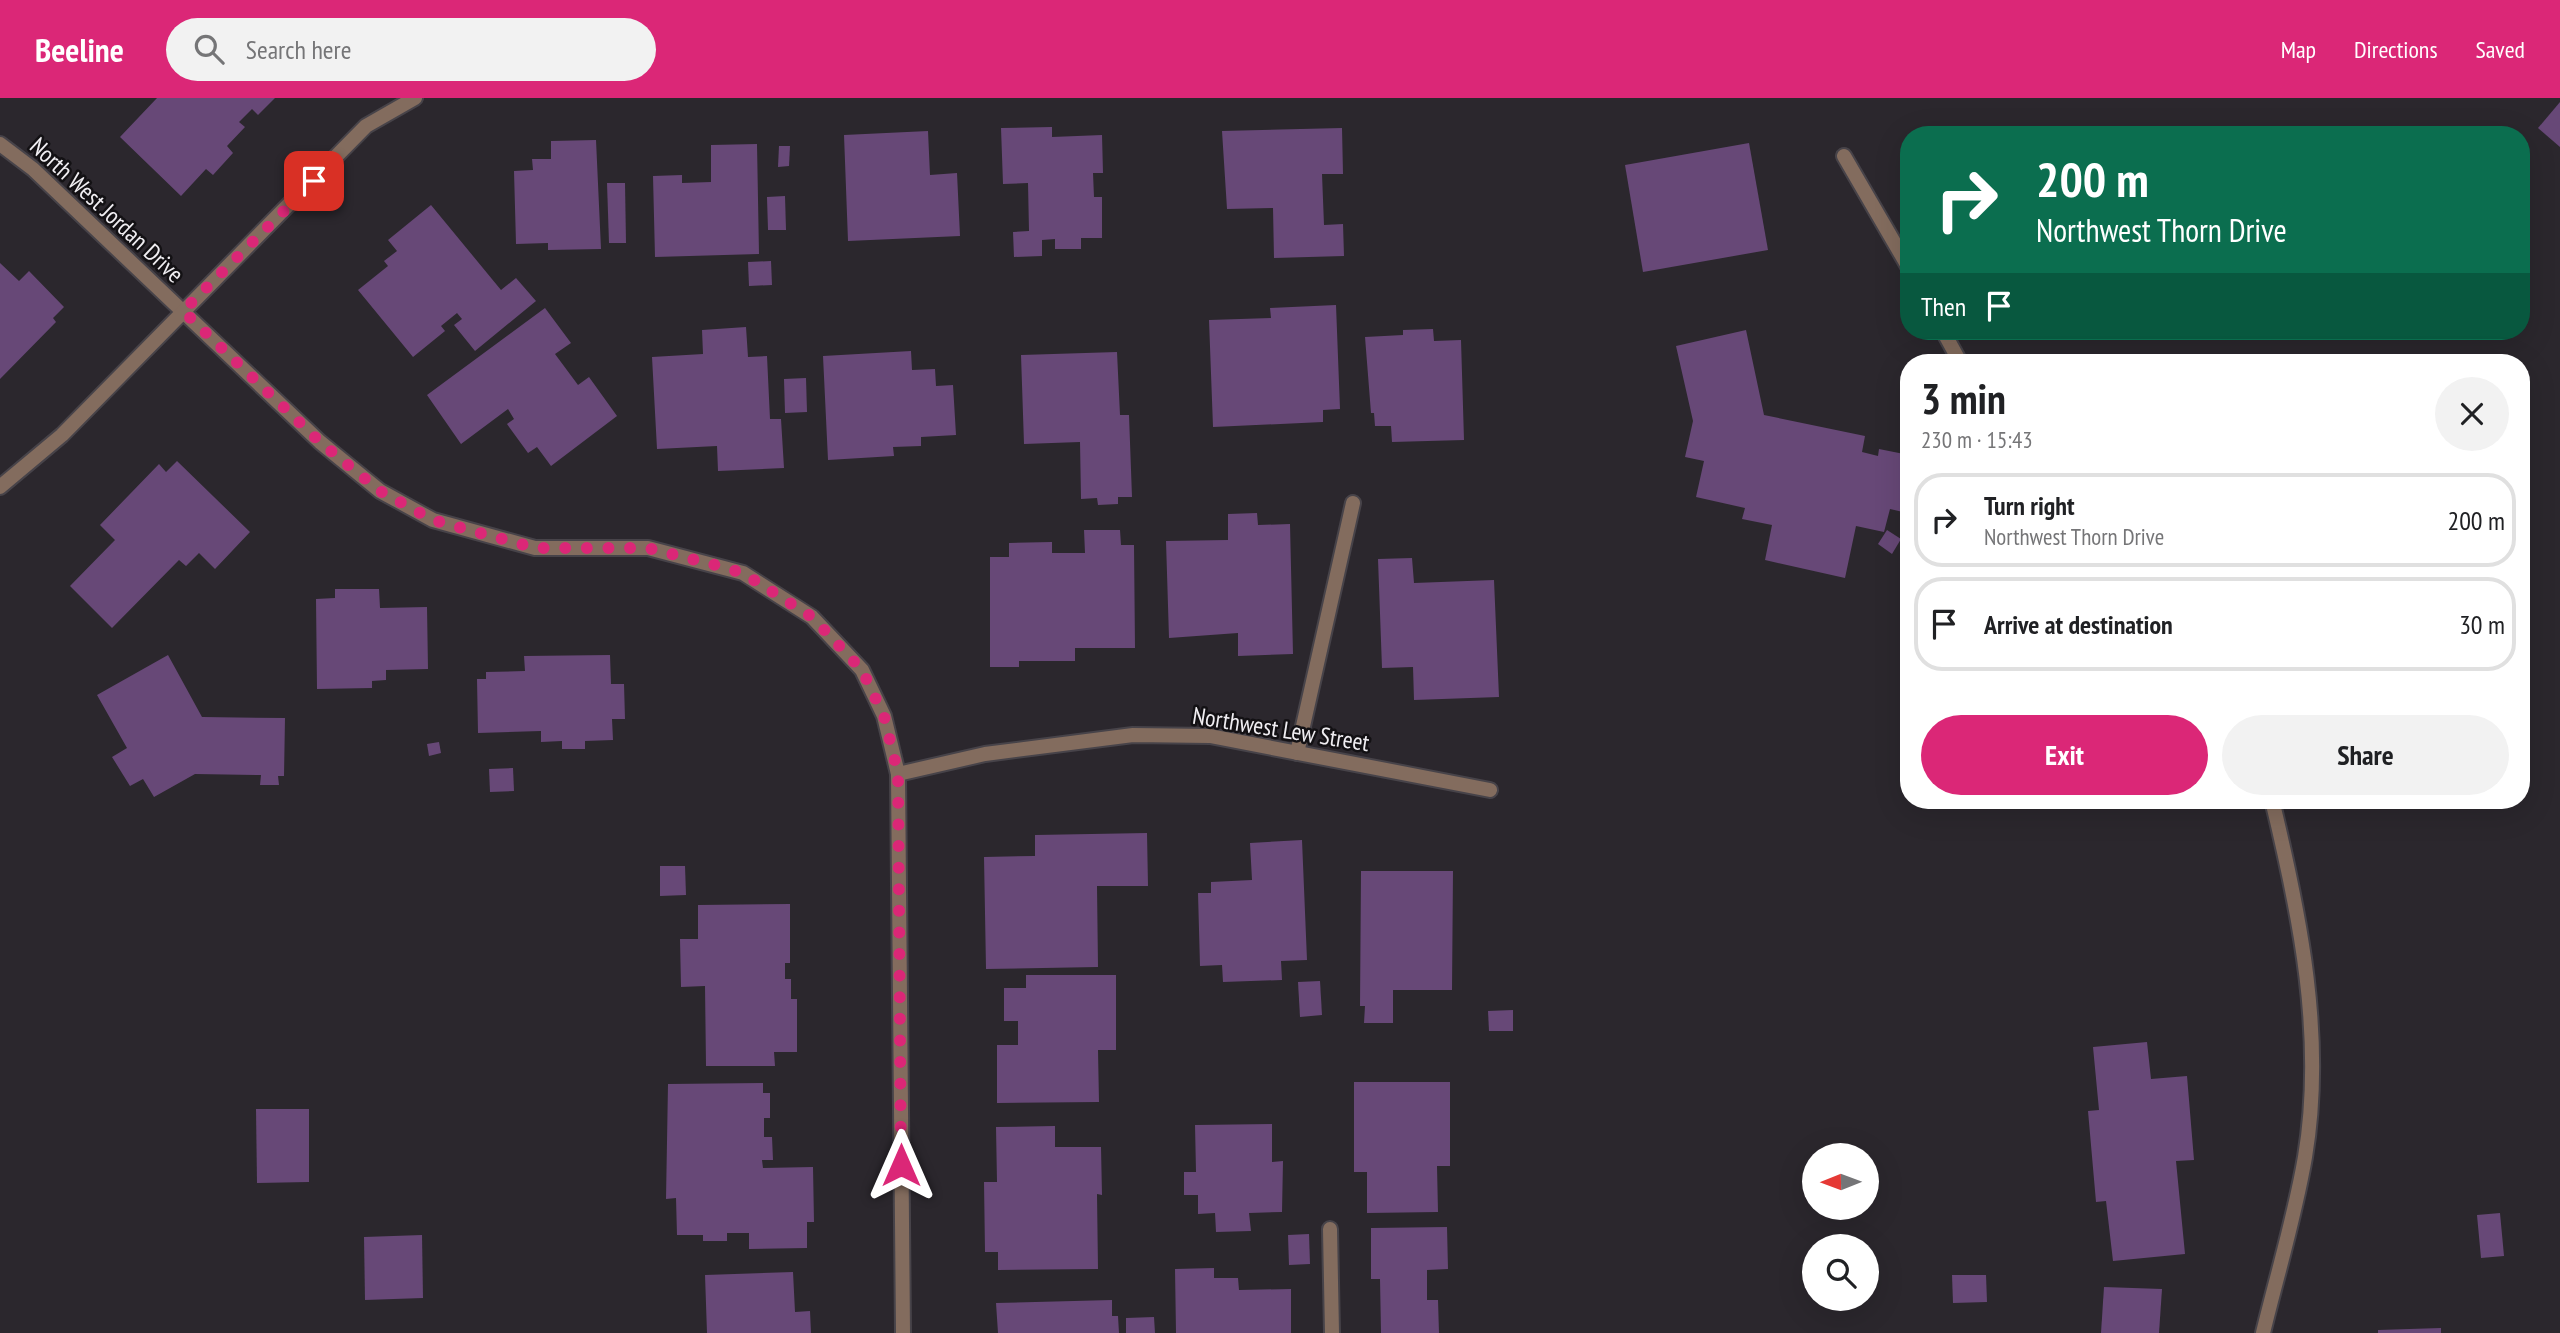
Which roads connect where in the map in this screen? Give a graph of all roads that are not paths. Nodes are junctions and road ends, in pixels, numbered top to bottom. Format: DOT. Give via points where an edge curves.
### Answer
graph roads {
  1 [pos="415,98"];
  2 [pos="0,144"];
  3 [pos="1844,156"];
  4 [pos="1900,252"];
  5 [pos="183,311"];
  6 [pos="0,487"];
  7 [pos="1353,503"];
  8 [pos="1297,753"];
  9 [pos="898,774"];
  10 [pos="1490,790"];
  11 [pos="2274,809"];
  12 [pos="1330,1229"];
  13 [pos="903,1333"];
  14 [pos="1332,1333"];
  15 [pos="2263,1333"];
  1 -- 5 [label="street" via="366,126"];
  2 -- 5 [label="street, North West Jordan Drive" via="33,169"];
  3 -- 4 [label="street"];
  5 -- 6 [label="street" via="62,435"];
  5 -- 9 [label="street, North West Jordan Drive" via="320,442 380,491 433,520 535,548 648,548 743,573 812,617 862,670 884,716"];
  7 -- 8 [label="street"];
  8 -- 9 [label="street, Northwest Lew Street" via="1210,736 1133,735 985,754"];
  8 -- 10 [label="street, Northwest Lew Street"];
  9 -- 13 [label="street, North West Jordan Drive"];
  11 -- 15 [label="street" via="2308,981 2312,1086 2305,1157"];
  12 -- 14 [label="street"];
}
